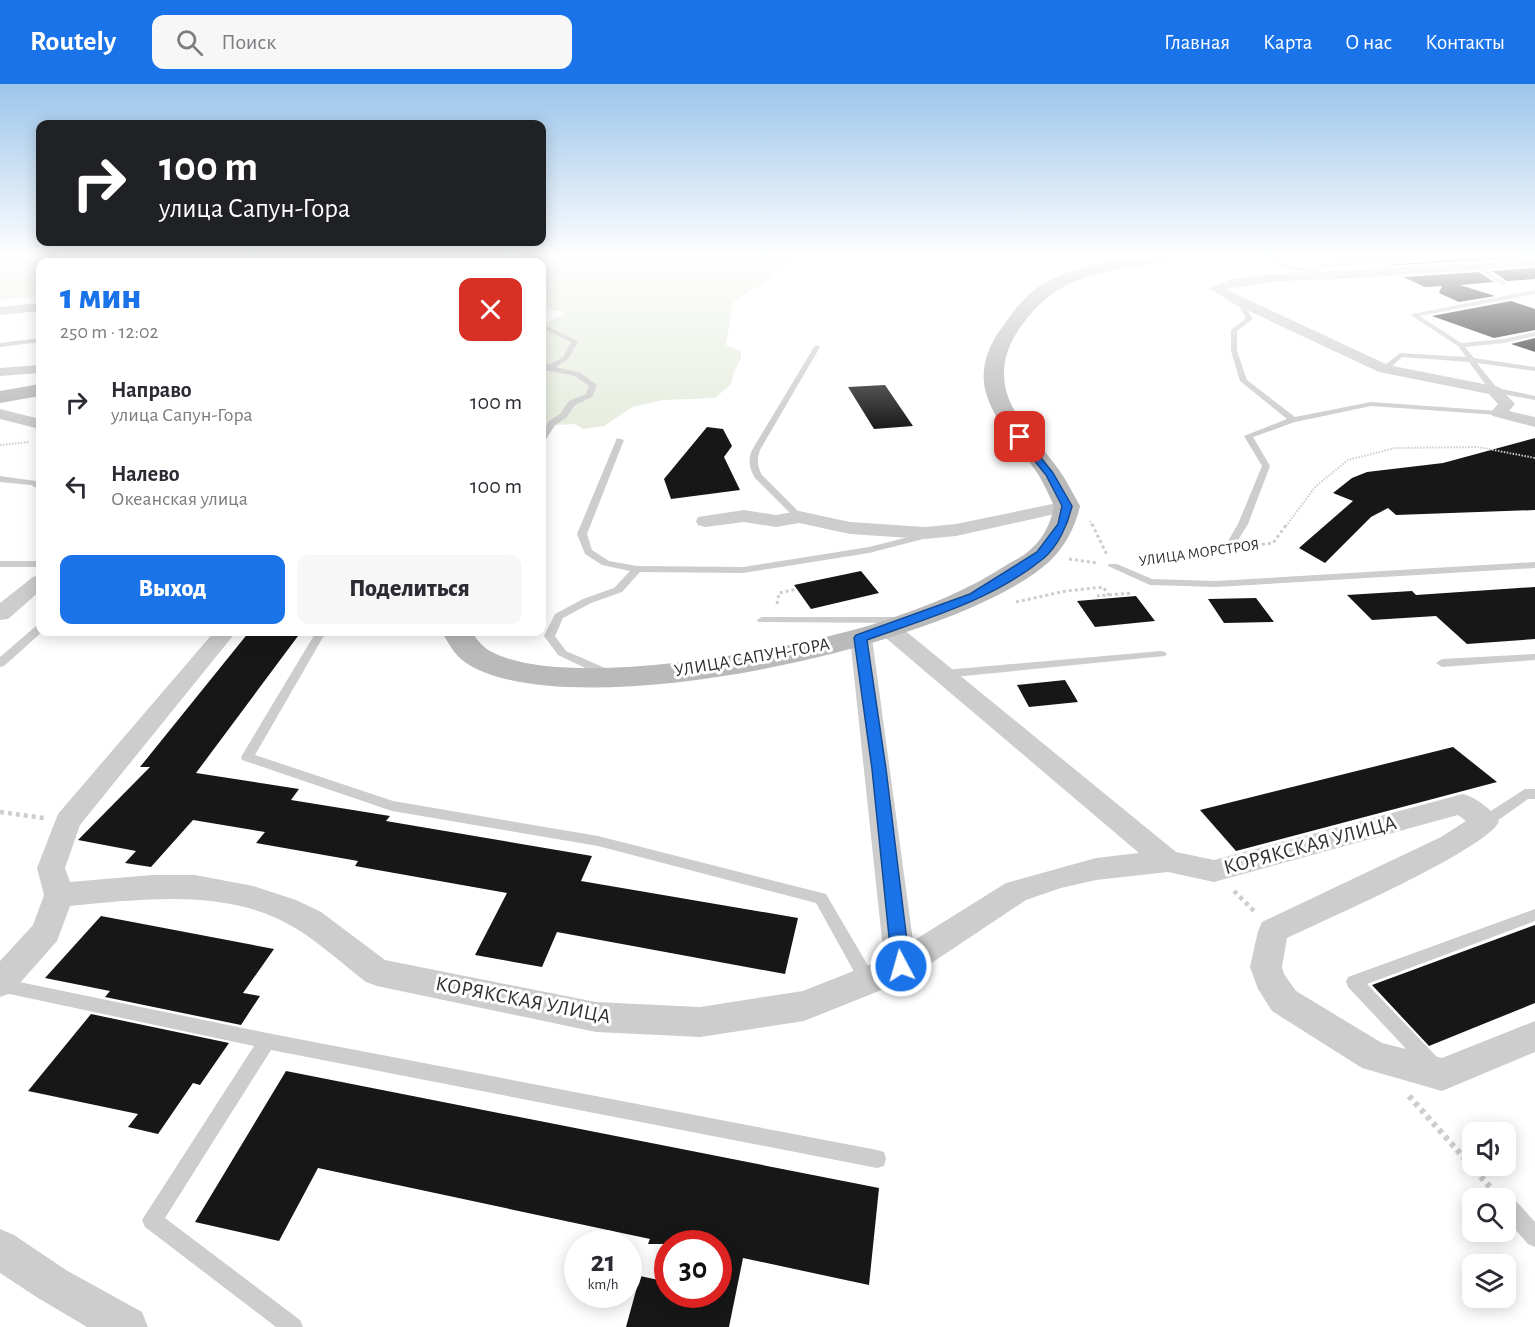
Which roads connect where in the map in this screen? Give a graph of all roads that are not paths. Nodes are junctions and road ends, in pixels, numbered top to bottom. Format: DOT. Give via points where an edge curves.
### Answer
graph roads {
  1 [pos="1022,314"];
  2 [pos="1247,314"];
  3 [pos="1266,314"];
  4 [pos="1419,314"];
  5 [pos="546,328"];
  6 [pos="1535,334"];
  7 [pos="36,340"];
  8 [pos="0,345"];
  9 [pos="1460,345"];
  10 [pos="817,347"];
  11 [pos="1472,360"];
  12 [pos="546,368"];
  13 [pos="36,369"];
  14 [pos="546,369"];
  15 [pos="1384,369"];
  16 [pos="1535,369"];
  17 [pos="0,372"];
  18 [pos="1494,390"];
  19 [pos="36,391"];
  20 [pos="0,397"];
  21 [pos="1535,398"];
  22 [pos="1498,413"];
  23 [pos="0,414"];
  24 [pos="1293,420"];
  25 [pos="1535,422"];
  26 [pos="36,423"];
  27 [pos="546,433"];
  28 [pos="620,440"];
  29 [pos="0,479"];
  30 [pos="36,485"];
  31 [pos="1072,515"];
  32 [pos="800,517"];
  33 [pos="705,521"];
  34 [pos="935,533"];
  35 [pos="1229,548"];
  36 [pos="0,564"];
  37 [pos="36,564"];
  38 [pos="1535,565"];
  39 [pos="1113,566"];
  40 [pos="637,569"];
  41 [pos="36,584"];
  42 [pos="0,614"];
  43 [pos="762,620"];
  44 [pos="887,629"];
  45 [pos="36,632"];
  46 [pos="222,636"];
  47 [pos="319,636"];
  48 [pos="460,636"];
  49 [pos="1161,654"];
  50 [pos="1535,657"];
  51 [pos="0,663"];
  52 [pos="1442,663"];
  53 [pos="944,674"];
  54 [pos="614,677"];
  55 [pos="1535,794"];
  56 [pos="1485,822"];
  57 [pos="1168,861"];
  58 [pos="59,895"];
  59 [pos="1535,915"];
  60 [pos="901,966"];
  61 [pos="868,981"];
  62 [pos="0,984"];
  63 [pos="1535,1036"];
  64 [pos="267,1041"];
  65 [pos="1442,1075"];
  66 [pos="877,1159"];
  67 [pos="1516,1216"];
  68 [pos="1535,1237"];
  69 [pos="0,1249"];
  70 [pos="127,1327"];
  71 [pos="293,1327"];
  1 -- 31 [label="main road" via="995,354 992,377 999,401 1020,437 1050,475"];
  2 -- 24 [label="lane" via="1250,319 1234,330 1234,351 1244,381"];
  3 -- 15 [label="street"];
  4 -- 9 [label="lane" via="1414,315"];
  5 -- 12 [label="lane" via="575,341 566,358"];
  6 -- 9 [label="lane"];
  7 -- 8 [label="lane"];
  9 -- 11 [label="lane"];
  10 -- 32 [label="lane" via="753,459 758,476"];
  11 -- 15 [label="lane" via="1400,355"];
  11 -- 16 [label="lane"];
  11 -- 18 [label="lane"];
  13 -- 17 [label="street"];
  14 -- 27 [label="lane" via="566,369 594,385 589,395 572,403"];
  15 -- 18 [label="street"];
  18 -- 21 [label="lane"];
  18 -- 22 [label="street" via="1507,404"];
  19 -- 20 [label="main road"];
  22 -- 24 [label="lane" via="1371,404"];
  22 -- 25 [label="street"];
  23 -- 26 [label="street"];
  24 -- 35 [label="lane" via="1248,436 1266,466"];
  28 -- 40 [label="lane" via="582,534 588,552 606,563"];
  29 -- 30 [label="lane"];
  31 -- 34 [label="street"];
  31 -- 44 [label="main road, УЛИЦА САПУН-ГОРА" via="1041,555 974,597"];
  32 -- 33 [label="street" via="776,521 744,516"];
  32 -- 34 [label="street" via="867,530"];
  34 -- 40 [label="lane" via="869,550 743,570"];
  36 -- 37 [label="lane"];
  38 -- 39 [label="lane" via="1216,584 1150,582"];
  40 -- 54 [label="lane" via="618,590 559,616 549,636 562,653"];
  41 -- 42 [label="street"];
  43 -- 44 [label="lane"];
  44 -- 53 [label="street"];
  44 -- 54 [label="main road, УЛИЦА САПУН-ГОРА" via="705,670"];
  44 -- 60 [label="street" via="879,769"];
  45 -- 51 [label="lane"];
  46 -- 58 [label="street" via="68,821 51,868"];
  47 -- 61 [label="lane" via="247,757 392,806 598,841 821,898"];
  48 -- 54 [label="main road, УЛИЦА САПУН-ГОРА" via="469,651 506,669 545,676"];
  49 -- 53 [label="lane"];
  50 -- 52 [label="lane"];
  53 -- 57 [label="street"];
  55 -- 56 [label="lane" via="1525,794"];
  56 -- 57 [label="street, КОРЯКСКАЯ УЛИЦА" via="1463,804 1214,870"];
  56 -- 65 [label="street" via="1451,845 1273,931 1266,967 1284,1001 1374,1057"];
  57 -- 60 [label="street, КОРЯКСКАЯ УЛИЦА" via="1096,869 1016,891"];
  58 -- 61 [label="street, КОРЯКСКАЯ УЛИЦА" via="195,887 253,898 310,921 377,972 596,1017 700,1022 804,1006"];
  58 -- 62 [label="street" via="46,932"];
  59 -- 65 [label="lane" via="1354,982"];
  60 -- 61 [label="street, КОРЯКСКАЯ УЛИЦА"];
  62 -- 64 [label="lane"];
  63 -- 65 [label="street"];
  64 -- 66 [label="lane"];
  64 -- 71 [label="lane" via="152,1220"];
  67 -- 68 [label="lane"];
  69 -- 70 [label="street"];
}
